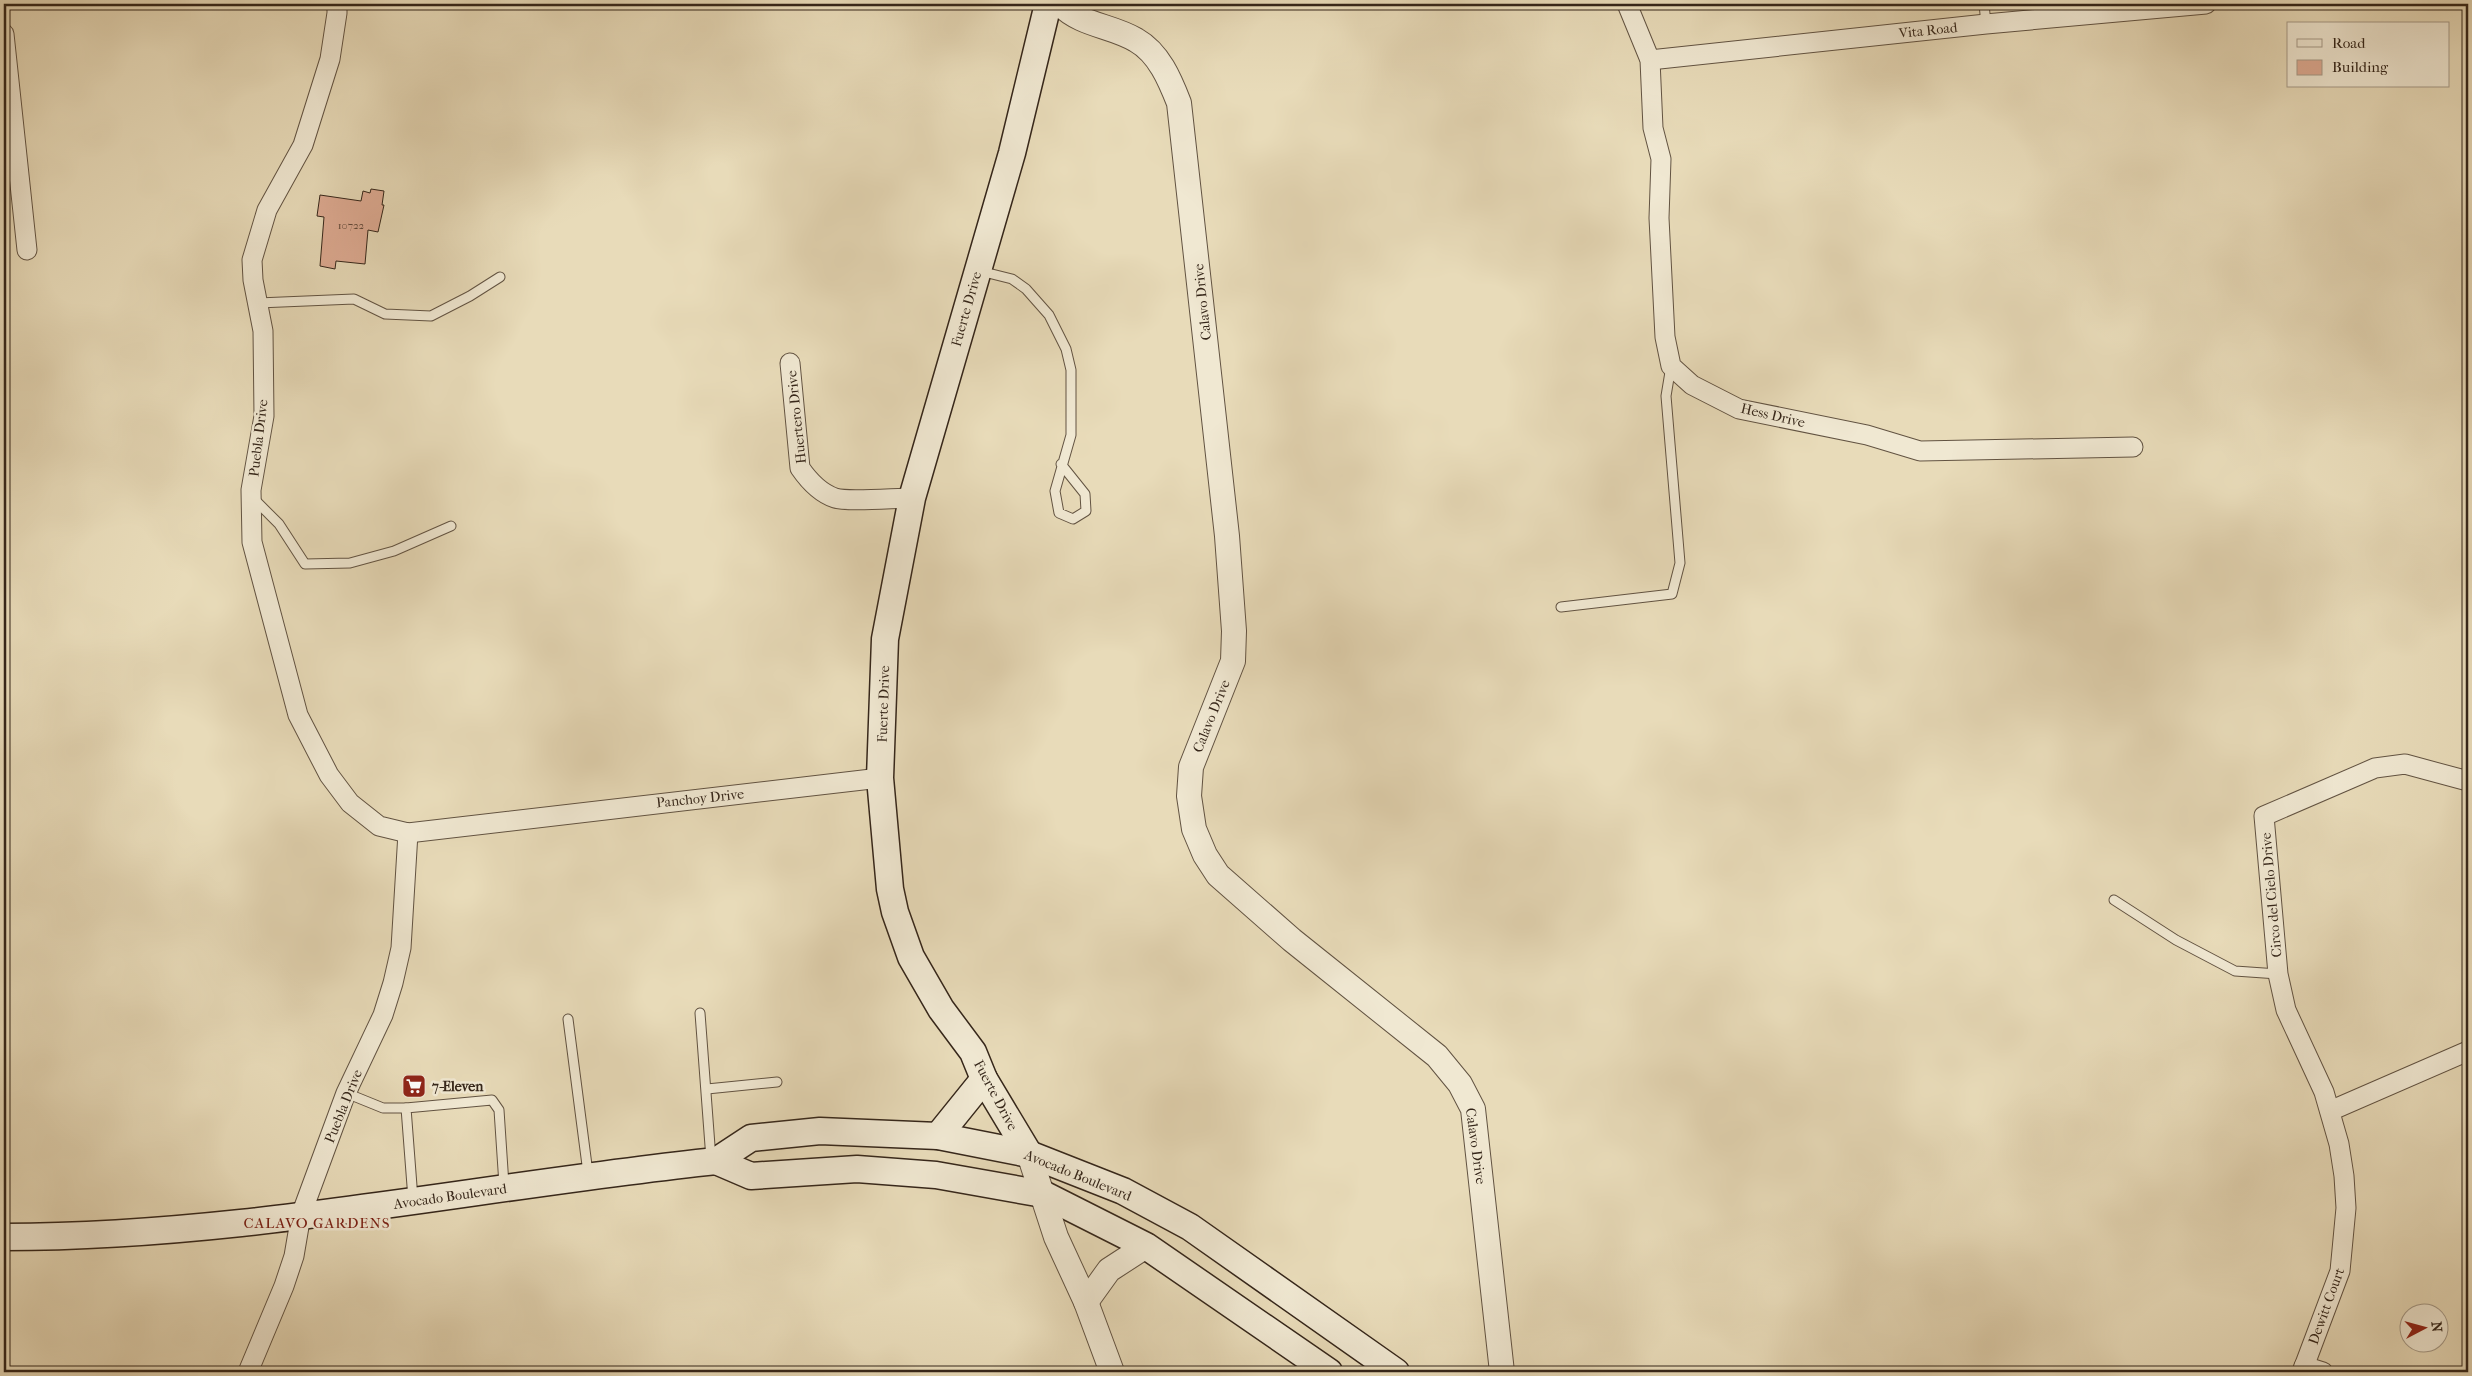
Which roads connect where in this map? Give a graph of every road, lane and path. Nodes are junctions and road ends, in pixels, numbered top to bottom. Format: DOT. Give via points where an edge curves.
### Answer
graph roads {
  1 [pos="337,4"];
  2 [pos="1048,4"];
  3 [pos="1060,4"];
  4 [pos="1627,4"];
  5 [pos="1984,4"];
  6 [pos="2206,4"];
  7 [pos="1986,24"];
  8 [pos="4,34"];
  9 [pos="1650,60"];
  10 [pos="26,250"];
  11 [pos="977,270"];
  12 [pos="500,277"];
  13 [pos="258,303"];
  14 [pos="790,363"];
  15 [pos="1671,366"];
  16 [pos="2133,446"];
  17 [pos="1061,464"];
  18 [pos="251,496"];
  19 [pos="912,498"];
  20 [pos="451,526"];
  21 [pos="1561,608"];
  22 [pos="880,778"];
  23 [pos="2468,781"];
  24 [pos="521,819"];
  25 [pos="408,833"];
  26 [pos="2114,900"];
  27 [pos="2278,974"];
  28 [pos="2286,1010"];
  29 [pos="700,1013"];
  30 [pos="568,1019"];
  31 [pos="2468,1050"];
  32 [pos="984,1079"];
  33 [pos="777,1082"];
  34 [pos="707,1089"];
  35 [pos="346,1093"];
  36 [pos="406,1108"];
  37 [pos="2330,1111"];
  38 [pos="938,1136"];
  39 [pos="1029,1154"];
  40 [pos="714,1161"];
  41 [pos="588,1176"];
  42 [pos="504,1188"];
  43 [pos="1042,1194"];
  44 [pos="414,1201"];
  45 [pos="301,1215"];
  46 [pos="4,1237"];
  47 [pos="1146,1246"];
  48 [pos="1086,1302"];
  49 [pos="2303,1369"];
  50 [pos="248,1372"];
  51 [pos="1112,1372"];
  52 [pos="1329,1372"];
  53 [pos="1396,1372"];
  54 [pos="1502,1372"];
  55 [pos="2323,1372"];
  1 -- 13 [label="street, Puebla Drive" via="330,59 303,144 267,210 252,260"];
  2 -- 11 [label="main road, Fuerte Drive" via="1012,152"];
  3 -- 54 [label="street, Calavo Drive" via="1071,15 1137,40 1156,58 1170,78 1179,103 1228,536 1234,631 1233,661 1191,767 1189,796 1194,829 1205,855 1218,874 1292,940 1437,1056 1460,1084 1473,1109"];
  4 -- 9 [label="street"];
  5 -- 7 [label="lane"];
  6 -- 7 [label="street, Vita Road"];
  7 -- 9 [label="street, Vita Road"];
  8 -- 10 [label="street"];
  9 -- 15 [label="street" via="1653,128 1661,159 1659,218 1665,337"];
  11 -- 17 [label="lane" via="1012,279 1019,284 1038,302 1058,330 1071,370 1071,435"];
  11 -- 19 [label="main road, Fuerte Drive"];
  12 -- 13 [label="lane" via="431,316 385,314 354,300"];
  13 -- 18 [label="street, Puebla Drive" via="263,331 264,416"];
  14 -- 19 [label="street, Huertero Drive" via="800,468 808,479 836,499"];
  15 -- 16 [label="street, Hess Drive" via="1692,385 1739,409 1867,435 1920,451"];
  15 -- 21 [label="lane" via="1666,396 1680,563 1672,594"];
  17 -- 17 [label="lane" via="1055,491 1059,513 1073,519 1086,511 1085,494"];
  18 -- 20 [label="lane" via="279,524 305,564 350,563 394,551"];
  18 -- 25 [label="street, Puebla Drive" via="252,542 298,715 329,775 350,802 379,826"];
  19 -- 22 [label="main road, Fuerte Drive" via="885,639"];
  22 -- 24 [label="street, Panchoy Drive"];
  22 -- 32 [label="main road, Fuerte Drive" via="890,889 902,934 925,983 973,1052"];
  23 -- 27 [label="street, Circo del Cielo Drive" via="2405,764 2375,768 2264,816"];
  24 -- 25 [label="street, Puebla Drive"];
  25 -- 35 [label="street, Puebla Drive" via="401,948 395,975 383,1015"];
  26 -- 27 [label="lane" via="2176,940 2235,971"];
  27 -- 28 [label="street, Circo del Cielo Drive"];
  28 -- 37 [label="street, Dewitt Court" via="2321,1084"];
  29 -- 34 [label="lane"];
  30 -- 41 [label="lane"];
  31 -- 37 [label="street"];
  32 -- 38 [label="main road"];
  32 -- 39 [label="main road, Fuerte Drive"];
  33 -- 34 [label="lane"];
  34 -- 40 [label="lane"];
  35 -- 36 [label="lane" via="383,1108"];
  35 -- 45 [label="street, Puebla Drive"];
  36 -- 42 [label="lane" via="492,1100 499,1110"];
  36 -- 44 [label="lane"];
  37 -- 49 [label="street, Dewitt Court" via="2344,1176 2345,1240 2340,1271"];
  38 -- 39 [label="main road, Avocado Boulevard"];
  38 -- 40 [label="main road, Avocado Boulevard" via="820,1131 751,1138"];
  39 -- 43 [label="street, Fuerte Drive"];
  39 -- 53 [label="main road, Avocado Boulevard" via="1123,1191 1190,1227"];
  40 -- 41 [label="main road, Avocado Boulevard"];
  40 -- 43 [label="main road" via="750,1176 857,1169 936,1175"];
  41 -- 42 [label="main road, Avocado Boulevard"];
  42 -- 44 [label="main road, Avocado Boulevard"];
  43 -- 47 [label="main road"];
  43 -- 48 [label="street, Fuerte Drive" via="1056,1237"];
  44 -- 45 [label="main road, Avocado Boulevard"];
  45 -- 46 [label="main road, Avocado Boulevard" via="109,1235"];
  45 -- 50 [label="street, Puebla Drive" via="294,1256 284,1286"];
  47 -- 48 [label="street" via="1109,1270"];
  47 -- 52 [label="main road"];
  48 -- 51 [label="street, Fuerte Drive"];
  49 -- 55 [label="street"];
}
